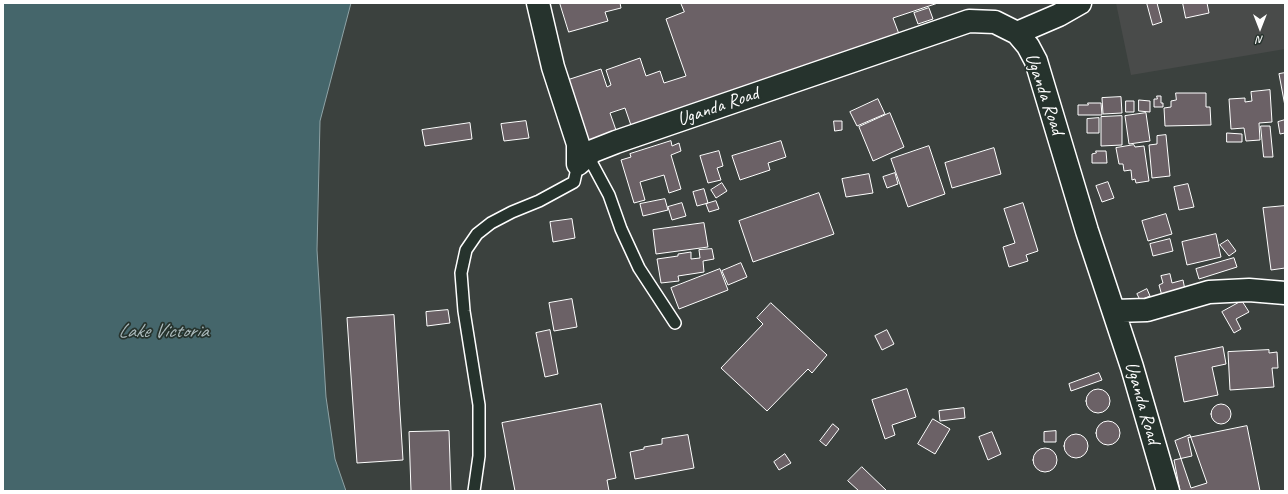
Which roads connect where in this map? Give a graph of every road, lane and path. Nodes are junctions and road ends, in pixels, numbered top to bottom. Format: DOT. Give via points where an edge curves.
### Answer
graph roads {
  1 [pos="538,3"];
  2 [pos="1080,3"];
  3 [pos="1017,33"];
  4 [pos="583,160"];
  5 [pos="1285,293"];
  6 [pos="1114,311"];
  7 [pos="675,323"];
  8 [pos="474,491"];
  9 [pos="1168,491"];
  1 -- 4 [label="street" via="553,67"];
  2 -- 3 [label="street"];
  3 -- 4 [label="street, Uganda Road" via="995,22 969,21 616,142 593,151"];
  3 -- 6 [label="street, Uganda Road" via="1036,61"];
  4 -- 7 [label="lane" via="609,195 639,268"];
  4 -- 8 [label="lane" via="574,182 491,223 477,234 466,250 461,273 464,311 479,405 479,456"];
  5 -- 6 [label="street" via="1249,290 1209,292 1148,310"];
  6 -- 9 [label="street, Uganda Road"];
}
